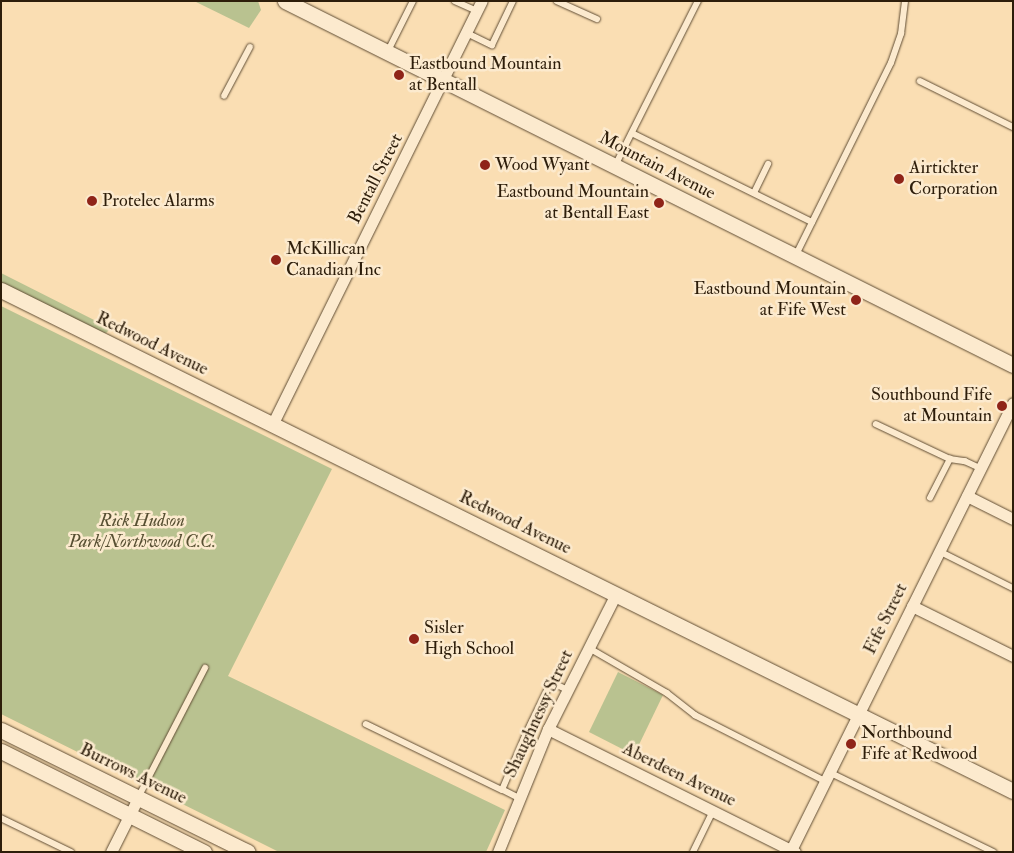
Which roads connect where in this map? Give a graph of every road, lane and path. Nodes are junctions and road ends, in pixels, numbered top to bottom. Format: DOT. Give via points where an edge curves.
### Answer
graph roads {
  1 [pos="285,1"];
  2 [pos="413,1"];
  3 [pos="455,1"];
  4 [pos="513,1"];
  5 [pos="557,1"];
  6 [pos="698,1"];
  7 [pos="905,1"];
  8 [pos="480,6"];
  9 [pos="597,19"];
  10 [pos="467,33"];
  11 [pos="250,47"];
  12 [pos="387,52"];
  13 [pos="444,81"];
  14 [pos="920,81"];
  15 [pos="224,96"];
  16 [pos="1013,127"];
  17 [pos="632,133"];
  18 [pos="768,164"];
  19 [pos="615,166"];
  20 [pos="754,193"];
  21 [pos="812,222"];
  22 [pos="795,256"];
  23 [pos="1,290"];
  24 [pos="1013,365"];
  25 [pos="1013,403"];
  26 [pos="876,424"];
  27 [pos="272,425"];
  28 [pos="950,459"];
  29 [pos="980,468"];
  30 [pos="967,496"];
  31 [pos="930,498"];
  32 [pos="1013,519"];
  33 [pos="939,551"];
  34 [pos="1013,588"];
  35 [pos="616,594"];
  36 [pos="912,606"];
  37 [pos="589,648"];
  38 [pos="1013,656"];
  39 [pos="205,668"];
  40 [pos="568,690"];
  41 [pos="858,714"];
  42 [pos="366,724"];
  43 [pos="548,729"];
  44 [pos="1,730"];
  45 [pos="1,751"];
  46 [pos="827,777"];
  47 [pos="502,790"];
  48 [pos="1013,791"];
  49 [pos="138,798"];
  50 [pos="520,799"];
  51 [pos="713,811"];
  52 [pos="130,815"];
  53 [pos="1,818"];
  54 [pos="792,851"];
  55 [pos="71,852"];
  56 [pos="111,852"];
  57 [pos="204,852"];
  58 [pos="248,852"];
  59 [pos="498,852"];
  60 [pos="694,852"];
  61 [pos="994,852"];
  1 -- 12 [label="street, Mountain Avenue"];
  2 -- 12 [label="lane"];
  3 -- 8 [label="lane"];
  4 -- 10 [label="lane" via="492,45"];
  5 -- 9 [label="lane"];
  6 -- 17 [label="lane"];
  7 -- 21 [label="lane" via="901,34 891,62"];
  8 -- 10 [label="street, Bentall Street"];
  10 -- 13 [label="street, Bentall Street"];
  11 -- 15 [label="lane"];
  12 -- 13 [label="street, Mountain Avenue"];
  13 -- 19 [label="street, Mountain Avenue"];
  13 -- 27 [label="street, Bentall Street"];
  14 -- 16 [label="lane"];
  17 -- 19 [label="lane"];
  17 -- 20 [label="lane"];
  18 -- 20 [label="lane"];
  19 -- 22 [label="street, Mountain Avenue"];
  20 -- 21 [label="lane"];
  21 -- 22 [label="lane"];
  22 -- 24 [label="street, Mountain Avenue"];
  23 -- 27 [label="street, Redwood Avenue"];
  25 -- 29 [label="street, Fife Street"];
  26 -- 28 [label="lane"];
  27 -- 35 [label="street, Redwood Avenue"];
  28 -- 29 [label="lane"];
  28 -- 31 [label="lane"];
  29 -- 30 [label="street, Fife Street"];
  30 -- 32 [label="street"];
  30 -- 33 [label="street, Fife Street"];
  33 -- 34 [label="lane"];
  33 -- 36 [label="street, Fife Street"];
  35 -- 37 [label="street, Shaughnessy Street"];
  35 -- 41 [label="street, Redwood Avenue"];
  36 -- 38 [label="street"];
  36 -- 41 [label="street, Fife Street"];
  37 -- 40 [label="street, Shaughnessy Street"];
  37 -- 46 [label="lane" via="667,694 695,715"];
  39 -- 49 [label="lane"];
  40 -- 43 [label="street, Shaughnessy Street"];
  40 -- 47 [label="lane" via="551,682"];
  41 -- 46 [label="street, Fife Street"];
  41 -- 48 [label="street, Redwood Avenue"];
  42 -- 47 [label="lane"];
  43 -- 50 [label="street, Shaughnessy Street"];
  43 -- 51 [label="street, Aberdeen Avenue"];
  44 -- 49 [label="street, Burrows Avenue"];
  45 -- 52 [label="street"];
  46 -- 54 [label="street, Fife Street"];
  46 -- 61 [label="lane"];
  47 -- 50 [label="lane"];
  49 -- 52 [label="street"];
  49 -- 58 [label="street, Burrows Avenue"];
  50 -- 59 [label="street, Shaughnessy Street"];
  51 -- 54 [label="street, Aberdeen Avenue"];
  51 -- 60 [label="lane"];
  52 -- 56 [label="street"];
  52 -- 57 [label="street"];
  53 -- 55 [label="lane"];
}
